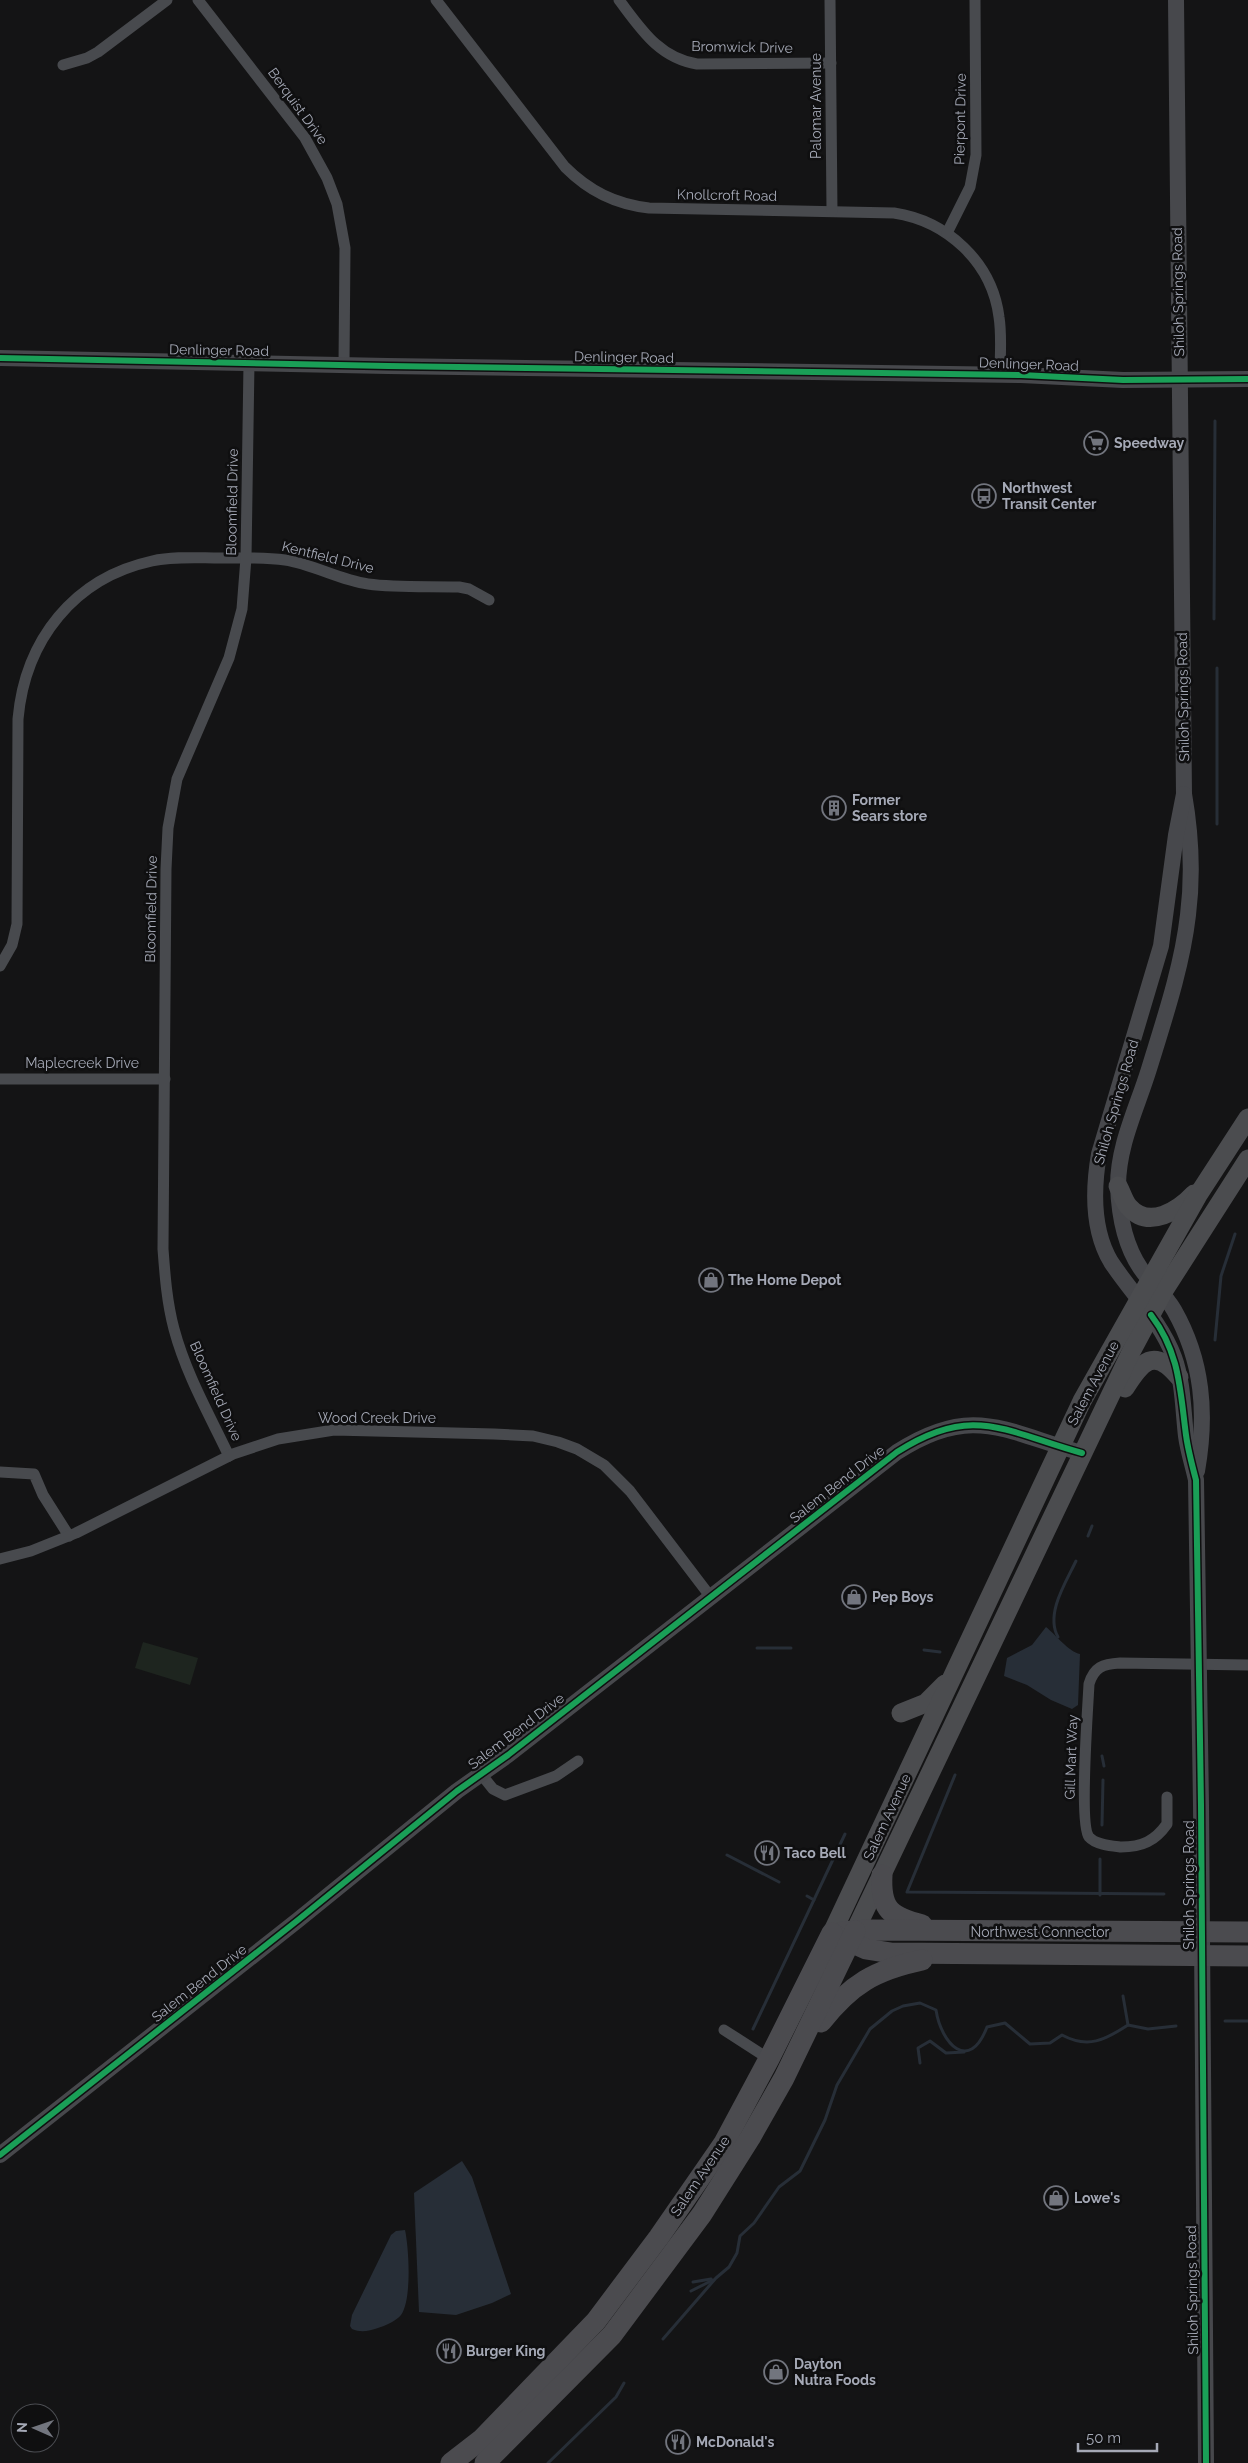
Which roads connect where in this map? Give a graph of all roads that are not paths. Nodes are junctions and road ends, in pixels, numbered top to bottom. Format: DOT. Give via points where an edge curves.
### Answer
graph roads {
  1 [pos="167,0"];
  2 [pos="198,0"];
  3 [pos="436,0"];
  4 [pos="619,0"];
  5 [pos="830,0"];
  6 [pos="975,0"];
  7 [pos="1176,0"];
  8 [pos="831,63"];
  9 [pos="63,65"];
  10 [pos="832,211"];
  11 [pos="947,233"];
  12 [pos="0,358"];
  13 [pos="249,363"];
  14 [pos="344,364"];
  15 [pos="1000,375"];
  16 [pos="1248,379"];
  17 [pos="1179,380"];
  18 [pos="246,558"];
  19 [pos="489,600"];
  20 [pos="1184,794"];
  21 [pos="0,966"];
  22 [pos="0,1078"];
  23 [pos="165,1079"];
  24 [pos="1248,1118"];
  25 [pos="1248,1158"];
  26 [pos="1212,1174"];
  27 [pos="1118,1186"];
  28 [pos="1149,1278"];
  29 [pos="1163,1292"];
  30 [pos="1138,1298"];
  31 [pos="1151,1315"];
  32 [pos="1179,1376"];
  33 [pos="1102,1412"];
  34 [pos="1060,1447"];
  35 [pos="1082,1453"];
  36 [pos="230,1456"];
  37 [pos="0,1472"];
  38 [pos="1196,1480"];
  39 [pos="69,1536"];
  40 [pos="0,1560"];
  41 [pos="710,1596"];
  42 [pos="1199,1665"];
  43 [pos="1248,1665"];
  44 [pos="953,1676"];
  45 [pos="901,1713"];
  46 [pos="578,1761"];
  47 [pos="481,1774"];
  48 [pos="1167,1797"];
  49 [pos="882,1875"];
  50 [pos="947,1931"];
  51 [pos="1201,1932"];
  52 [pos="1248,1932"];
  53 [pos="846,1935"];
  54 [pos="955,1954"];
  55 [pos="1202,1956"];
  56 [pos="1248,1956"];
  57 [pos="724,2030"];
  58 [pos="770,2059"];
  59 [pos="784,2078"];
  60 [pos="0,2155"];
  61 [pos="686,2198"];
  62 [pos="596,2321"];
  63 [pos="612,2335"];
  64 [pos="516,2434"];
  65 [pos="451,2463"];
  66 [pos="485,2463"];
  67 [pos="1206,2463"];
  1 -- 9 [label="street" via="98,52"];
  2 -- 14 [label="street, Berquist Drive" via="305,138 327,178 337,204 346,248"];
  3 -- 10 [label="street, Knollcroft Road" via="565,167 603,196 649,208"];
  4 -- 8 [label="street, Bromwick Drive" via="651,42 686,62"];
  5 -- 8 [label="street, Palomar Avenue"];
  6 -- 11 [label="street, Pierpont Drive" via="976,155 970,187"];
  7 -- 17 [label="street, Shiloh Springs Road"];
  8 -- 10 [label="street, Palomar Avenue"];
  10 -- 11 [label="street, Knollcroft Road" via="902,214"];
  11 -- 15 [label="street, Knollcroft Road" via="974,258 991,286 999,315"];
  12 -- 13 [label="street, Denlinger Road"];
  13 -- 14 [label="street, Denlinger Road"];
  13 -- 18 [label="street, Bloomfield Drive"];
  14 -- 15 [label="street, Denlinger Road"];
  15 -- 17 [label="street, Denlinger Road"];
  16 -- 17 [label="street, Denlinger Road"];
  17 -- 20 [label="street, Shiloh Springs Road"];
  18 -- 19 [label="street, Kentfield Drive" via="298,562 368,584 459,587"];
  18 -- 21 [label="street, Kentfield Drive" via="154,560 113,573 62,611 42,639 32,657 19,701 16,924 12,945"];
  18 -- 23 [label="street, Bloomfield Drive" via="245,590 235,640 188,749 172,799 166,869"];
  20 -- 27 [label="street, Shiloh Springs Road" via="1190,831 1188,915 1156,1044 1124,1140"];
  20 -- 30 [label="street, Shiloh Springs Road" via="1161,946 1109,1121 1095,1180 1095,1201 1103,1242 1111,1261"];
  22 -- 23 [label="street, Maplecreek Drive"];
  23 -- 36 [label="street, Bloomfield Drive" via="163,1249 169,1306 185,1363"];
  24 -- 26 [label="main road, Salem Avenue"];
  25 -- 29 [label="main road, Salem Avenue"];
  26 -- 27 [label="main road" via="1186,1202 1159,1217 1147,1216 1129,1207"];
  26 -- 28 [label="main road, Salem Avenue"];
  27 -- 28 [label="street, Shiloh Springs Road" via="1124,1228 1141,1269"];
  28 -- 29 [label="street, Shiloh Springs Road"];
  28 -- 30 [label="main road, Salem Avenue"];
  29 -- 31 [label="main road, Salem Avenue"];
  29 -- 38 [label="street, Shiloh Springs Road" via="1188,1338 1202,1389 1203,1438"];
  30 -- 31 [label="street, Shiloh Springs Road"];
  30 -- 34 [label="main road, Salem Avenue"];
  31 -- 32 [label="street, Shiloh Springs Road" via="1163,1331"];
  31 -- 33 [label="main road, Salem Avenue"];
  32 -- 33 [label="main road" via="1168,1364 1148,1360"];
  32 -- 38 [label="street, Shiloh Springs Road" via="1186,1438"];
  33 -- 35 [label="main road, Salem Avenue"];
  34 -- 35 [label="street, Salem Bend Drive"];
  34 -- 41 [label="street, Salem Bend Drive" via="984,1425 961,1425 918,1438"];
  34 -- 44 [label="main road, Salem Avenue"];
  35 -- 49 [label="main road, Salem Avenue"];
  36 -- 39 [label="street, Wood Creek Drive"];
  36 -- 41 [label="street, Wood Creek Drive" via="278,1439 334,1430 533,1436 558,1442 591,1456 616,1476"];
  37 -- 39 [label="street" via="34,1474"];
  38 -- 42 [label="street, Shiloh Springs Road"];
  39 -- 40 [label="street, Wood Creek Drive"];
  41 -- 47 [label="street, Salem Bend Drive"];
  42 -- 43 [label="street"];
  42 -- 48 [label="street, Gill Mart Way" via="1107,1664 1092,1673 1089,1684 1084,1807 1089,1837 1102,1844 1116,1846 1133,1847 1150,1842 1166,1824"];
  42 -- 51 [label="street, Shiloh Springs Road"];
  44 -- 45 [label="main road" via="926,1703"];
  44 -- 53 [label="main road, Salem Avenue"];
  46 -- 47 [label="street" via="556,1776 505,1795 493,1789"];
  47 -- 60 [label="street, Salem Bend Drive"];
  49 -- 50 [label="highway" via="881,1890 887,1910 908,1921"];
  49 -- 53 [label="main road, Salem Avenue"];
  50 -- 51 [label="highway, Northwest Connector"];
  50 -- 53 [label="highway, Northwest Connector"];
  51 -- 52 [label="highway, Northwest Connector"];
  51 -- 55 [label="street, Shiloh Springs Road"];
  53 -- 54 [label="highway" via="866,1948 891,1953"];
  53 -- 58 [label="highway, Salem Avenue"];
  53 -- 59 [label="highway, Salem Avenue"];
  54 -- 55 [label="highway, Northwest Connector"];
  54 -- 59 [label="highway" via="883,1971 854,1986 820,2023"];
  55 -- 56 [label="highway, Northwest Connector"];
  55 -- 67 [label="street, Shiloh Springs Road"];
  57 -- 58 [label="street"];
  58 -- 61 [label="highway, Salem Avenue" via="724,2142"];
  59 -- 63 [label="highway, Salem Avenue" via="702,2214"];
  61 -- 62 [label="highway, Salem Avenue"];
  61 -- 63 [label="highway" via="650,2268 615,2315"];
  62 -- 64 [label="highway" via="588,2341 530,2405"];
  62 -- 65 [label="highway, Salem Avenue" via="482,2439"];
  63 -- 64 [label="highway, Salem Avenue"];
  64 -- 66 [label="highway, Salem Avenue"];
}
